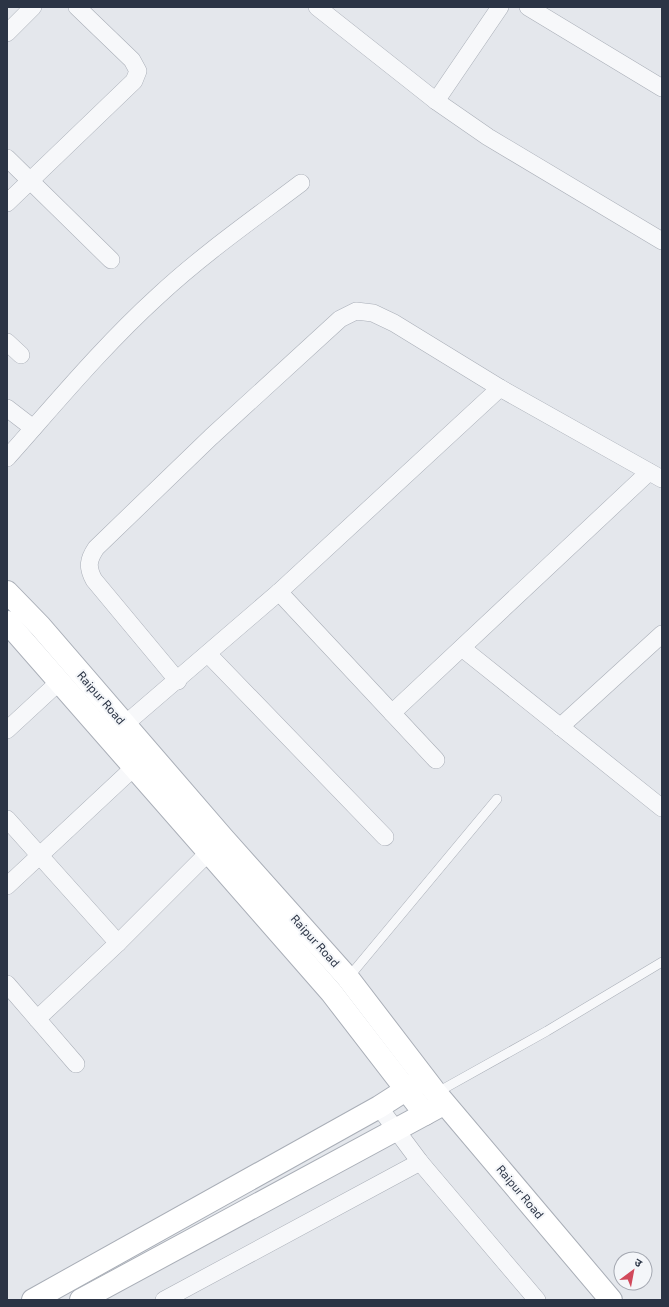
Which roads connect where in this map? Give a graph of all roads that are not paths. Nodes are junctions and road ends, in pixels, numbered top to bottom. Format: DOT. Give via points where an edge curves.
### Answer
graph roads {
  1 [pos="32,7"];
  2 [pos="77,7"];
  3 [pos="317,7"];
  4 [pos="500,7"];
  5 [pos="528,7"];
  6 [pos="7,32"];
  7 [pos="662,88"];
  8 [pos="436,101"];
  9 [pos="7,158"];
  10 [pos="31,181"];
  11 [pos="301,183"];
  12 [pos="7,203"];
  13 [pos="662,241"];
  14 [pos="111,260"];
  15 [pos="7,342"];
  16 [pos="21,355"];
  17 [pos="500,388"];
  18 [pos="7,408"];
  19 [pos="33,428"];
  20 [pos="7,458"];
  21 [pos="655,475"];
  22 [pos="7,592"];
  23 [pos="279,592"];
  24 [pos="7,622"];
  25 [pos="659,642"];
  26 [pos="462,648"];
  27 [pos="208,654"];
  28 [pos="178,680"];
  29 [pos="59,682"];
  30 [pos="392,713"];
  31 [pos="560,727"];
  32 [pos="7,730"];
  33 [pos="117,732"];
  34 [pos="142,760"];
  35 [pos="436,760"];
  36 [pos="497,799"];
  37 [pos="662,808"];
  38 [pos="7,819"];
  39 [pos="385,837"];
  40 [pos="208,853"];
  41 [pos="39,855"];
  42 [pos="7,886"];
  43 [pos="118,944"];
  44 [pos="325,952"];
  45 [pos="662,962"];
  46 [pos="309,967"];
  47 [pos="348,978"];
  48 [pos="7,984"];
  49 [pos="37,1018"];
  50 [pos="76,1064"];
  51 [pos="407,1089"];
  52 [pos="435,1091"];
  53 [pos="379,1107"];
  54 [pos="424,1114"];
  55 [pos="397,1129"];
  56 [pos="420,1162"];
  57 [pos="33,1300"];
  58 [pos="81,1300"];
  59 [pos="164,1300"];
  60 [pos="537,1300"];
  61 [pos="611,1300"];
  1 -- 6 [label="street"];
  2 -- 10 [label="street" via="132,60 138,71 134,81"];
  3 -- 8 [label="street"];
  4 -- 8 [label="street"];
  5 -- 7 [label="street"];
  8 -- 13 [label="street" via="488,138"];
  9 -- 10 [label="street"];
  10 -- 12 [label="street"];
  10 -- 14 [label="street"];
  11 -- 19 [label="street" via="214,248 158,295 114,338"];
  15 -- 16 [label="street"];
  17 -- 21 [label="street"];
  17 -- 23 [label="street"];
  17 -- 28 [label="street" via="394,323 373,313 356,311 340,319 211,437 96,548 89,559 89,570 94,580"];
  18 -- 19 [label="street"];
  19 -- 20 [label="street"];
  21 -- 26 [label="street"];
  22 -- 33 [label="main road, Raipur Road" via="40,626"];
  23 -- 27 [label="street"];
  23 -- 30 [label="street"];
  24 -- 29 [label="main road, Raipur Road"];
  25 -- 31 [label="street"];
  26 -- 30 [label="street"];
  26 -- 31 [label="street"];
  27 -- 28 [label="street"];
  27 -- 39 [label="street"];
  28 -- 33 [label="street"];
  29 -- 32 [label="street"];
  29 -- 33 [label="main road, Raipur Road"];
  30 -- 35 [label="street"];
  31 -- 37 [label="street"];
  33 -- 34 [label="main road, Raipur Road"];
  34 -- 40 [label="main road, Raipur Road"];
  34 -- 41 [label="street"];
  34 -- 44 [label="main road, Raipur Road"];
  36 -- 47 [label="lane"];
  38 -- 41 [label="street"];
  40 -- 43 [label="street"];
  40 -- 46 [label="main road, Raipur Road"];
  41 -- 42 [label="street"];
  41 -- 43 [label="street"];
  43 -- 49 [label="street"];
  44 -- 46 [label="main road"];
  44 -- 47 [label="main road, Raipur Road"];
  45 -- 52 [label="lane" via="547,1031"];
  46 -- 51 [label="main road, Raipur Road"];
  47 -- 52 [label="main road, Raipur Road"];
  48 -- 49 [label="street"];
  49 -- 50 [label="street"];
  51 -- 52 [label="main road"];
  51 -- 53 [label="main road"];
  51 -- 54 [label="main road, Raipur Road"];
  52 -- 54 [label="main road"];
  52 -- 61 [label="main road, Raipur Road"];
  53 -- 55 [label="street"];
  53 -- 57 [label="main road"];
  54 -- 55 [label="main road"];
  55 -- 56 [label="street"];
  55 -- 58 [label="main road"];
  56 -- 59 [label="street"];
  56 -- 60 [label="street"];
}
